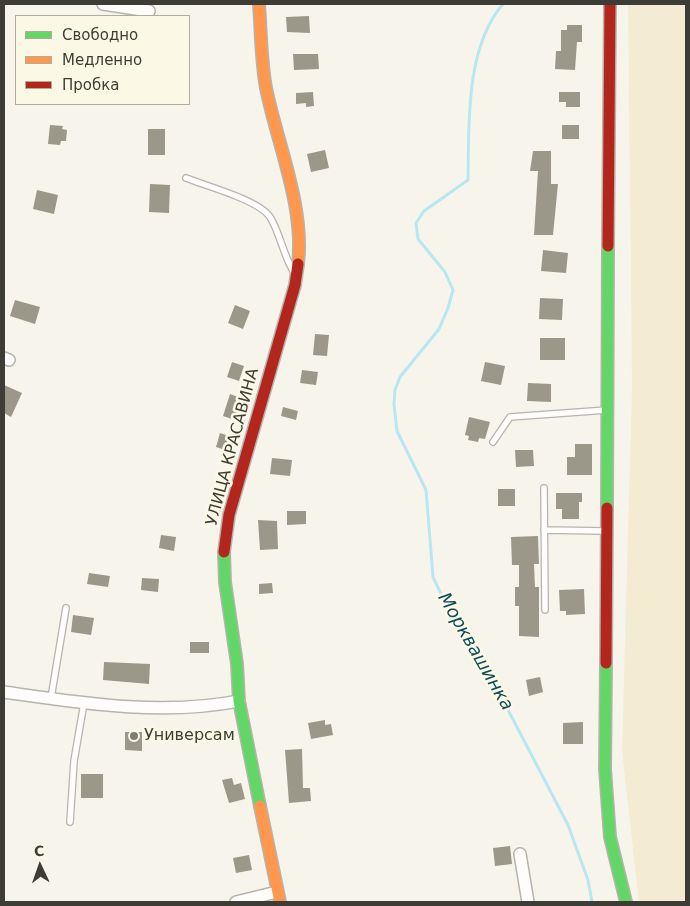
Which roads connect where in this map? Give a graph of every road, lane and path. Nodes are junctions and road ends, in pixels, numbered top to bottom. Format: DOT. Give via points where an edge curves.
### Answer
graph roads {
  1 [pos="103,4"];
  2 [pos="259,4"];
  3 [pos="610,4"];
  4 [pos="149,10"];
  5 [pos="186,178"];
  6 [pos="296,275"];
  7 [pos="607,410"];
  8 [pos="493,442"];
  9 [pos="544,488"];
  10 [pos="544,530"];
  11 [pos="606,531"];
  12 [pos="66,608"];
  13 [pos="545,610"];
  14 [pos="4,692"];
  15 [pos="51,698"];
  16 [pos="238,701"];
  17 [pos="84,703"];
  18 [pos="70,822"];
  19 [pos="520,854"];
  20 [pos="279,897"];
  21 [pos="236,902"];
  22 [pos="528,902"];
  23 [pos="626,902"];
  1 -- 4 [label="street"];
  2 -- 6 [label="street, УЛИЦА КРАСАВИНА" via="266,86 298,216 300,246"];
  3 -- 7 [label="street"];
  5 -- 6 [label="lane" via="260,207 270,217 286,259"];
  6 -- 16 [label="street, УЛИЦА КРАСАВИНА" via="229,514 224,544"];
  7 -- 8 [label="lane" via="510,416"];
  7 -- 11 [label="street"];
  9 -- 10 [label="lane"];
  10 -- 11 [label="lane"];
  10 -- 13 [label="lane"];
  11 -- 23 [label="street" via="605,769 610,838"];
  12 -- 15 [label="lane"];
  14 -- 15 [label="street"];
  15 -- 17 [label="street"];
  16 -- 17 [label="street" via="179,709"];
  16 -- 20 [label="street, УЛИЦА КРАСАВИНА"];
  17 -- 18 [label="lane" via="74,761"];
  19 -- 22 [label="street"];
  20 -- 21 [label="street"];
}
